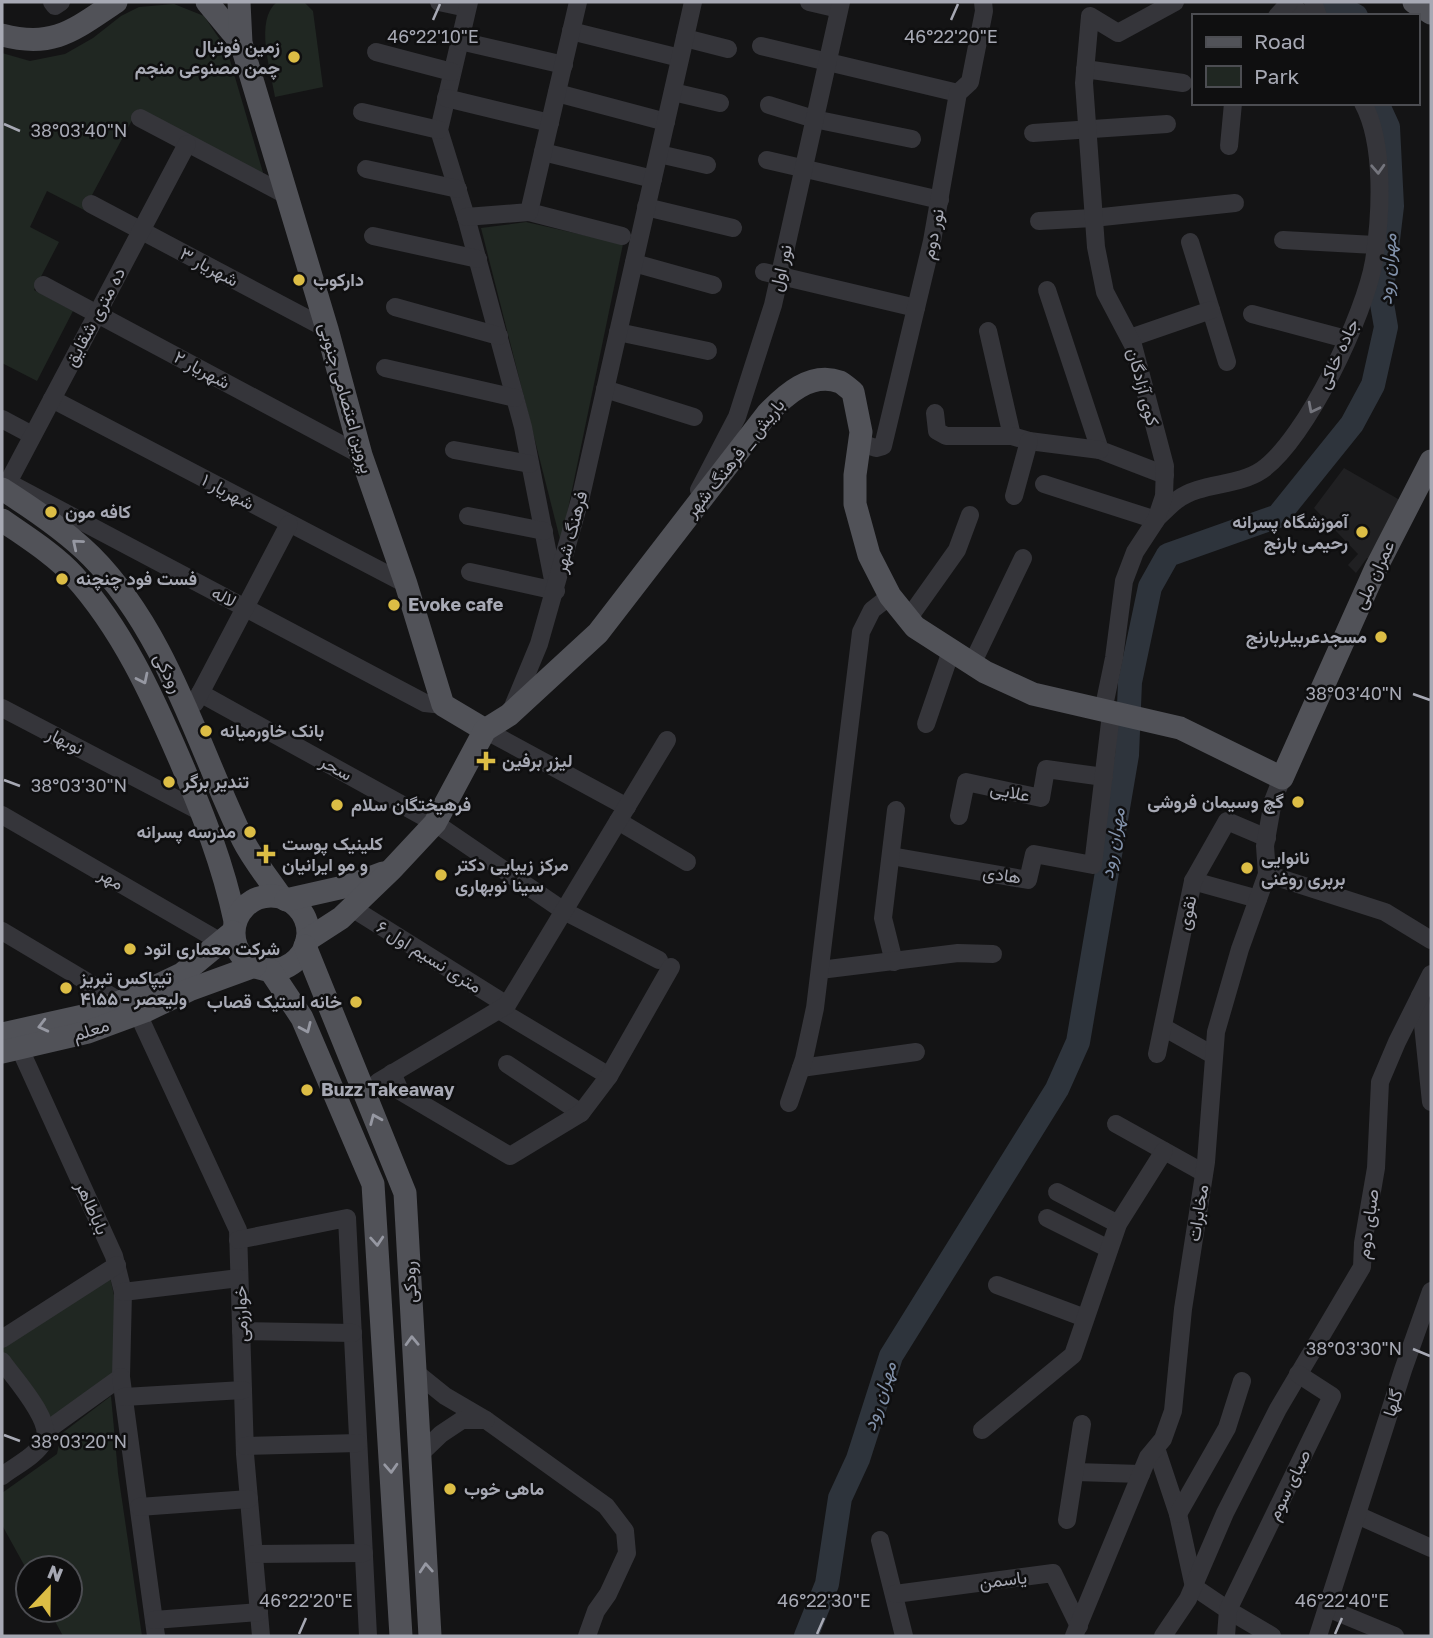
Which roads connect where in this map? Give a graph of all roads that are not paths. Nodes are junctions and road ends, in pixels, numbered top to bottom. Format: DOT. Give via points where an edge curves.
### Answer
graph roads {
  1 [pos="52,2"];
  2 [pos="61,2"];
  3 [pos="116,2"];
  4 [pos="207,2"];
  5 [pos="239,2"];
  6 [pos="439,2"];
  7 [pos="693,2"];
  8 [pos="809,2"];
  9 [pos="983,2"];
  10 [pos="1175,2"];
  11 [pos="1414,2"];
  12 [pos="574,3"];
  13 [pos="468,5"];
  14 [pos="840,5"];
  15 [pos="1431,13"];
  16 [pos="571,31"];
  17 [pos="2,36"];
  18 [pos="685,38"];
  19 [pos="460,41"];
  20 [pos="241,43"];
  21 [pos="761,46"];
  22 [pos="728,49"];
  23 [pos="376,52"];
  24 [pos="680,58"];
  25 [pos="827,62"];
  26 [pos="564,65"];
  27 [pos="1085,69"];
  28 [pos="452,72"];
  29 [pos="1183,83"];
  30 [pos="673,92"];
  31 [pos="557,93"];
  32 [pos="958,93"];
  33 [pos="446,99"];
  34 [pos="719,103"];
  35 [pos="769,105"];
  36 [pos="1233,105"];
  37 [pos="1364,105"];
  38 [pos="362,112"];
  39 [pos="140,118"];
  40 [pos="814,119"];
  41 [pos="666,122"];
  42 [pos="550,123"];
  43 [pos="1167,124"];
  44 [pos="1087,129"];
  45 [pos="439,130"];
  46 [pos="1033,133"];
  47 [pos="912,139"];
  48 [pos="187,145"];
  49 [pos="1229,146"];
  50 [pos="543,152"];
  51 [pos="659,154"];
  52 [pos="767,160"];
  53 [pos="707,165"];
  54 [pos="803,168"];
  55 [pos="366,169"];
  56 [pos="653,179"];
  57 [pos="458,190"];
  58 [pos="286,195"];
  59 [pos="940,200"];
  60 [pos="1235,203"];
  61 [pos="90,204"];
  62 [pos="646,208"];
  63 [pos="529,212"];
  64 [pos="466,217"];
  65 [pos="1093,218"];
  66 [pos="1039,221"];
  67 [pos="733,228"];
  68 [pos="141,232"];
  69 [pos="373,236"];
  70 [pos="622,236"];
  71 [pos="1283,240"];
  72 [pos="1189,242"];
  73 [pos="1375,245"];
  74 [pos="478,259"];
  75 [pos="634,263"];
  76 [pos="772,274"];
  77 [pos="43,285"];
  78 [pos="713,285"];
  79 [pos="1047,290"];
  80 [pos="395,307"];
  81 [pos="916,309"];
  82 [pos="1211,310"];
  83 [pos="97,314"];
  84 [pos="1252,314"];
  85 [pos="327,329"];
  86 [pos="988,331"];
  87 [pos="618,332"];
  88 [pos="499,337"];
  89 [pos="1129,338"];
  90 [pos="1346,339"];
  91 [pos="708,351"];
  92 [pos="1227,362"];
  93 [pos="385,368"];
  94 [pos="606,389"];
  95 [pos="515,398"];
  96 [pos="52,399"];
  97 [pos="935,413"];
  98 [pos="694,417"];
  99 [pos="2,419"];
  100 [pos="33,435"];
  101 [pos="1021,438"];
  102 [pos="860,443"];
  103 [pos="454,450"];
  104 [pos="1100,450"];
  105 [pos="360,455"];
  106 [pos="1431,461"];
  107 [pos="530,464"];
  108 [pos="1165,475"];
  109 [pos="1044,484"];
  110 [pos="4,487"];
  111 [pos="1014,496"];
  112 [pos="970,515"];
  113 [pos="468,516"];
  114 [pos="2,520"];
  115 [pos="1156,520"];
  116 [pos="683,522"];
  117 [pos="289,524"];
  118 [pos="544,531"];
  119 [pos="1023,558"];
  120 [pos="470,572"];
  121 [pos="406,584"];
  122 [pos="556,591"];
  123 [pos="890,596"];
  124 [pos="245,608"];
  125 [pos="908,619"];
  126 [pos="149,637"];
  127 [pos="126,648"];
  128 [pos="951,651"];
  129 [pos="972,664"];
  130 [pos="200,693"];
  131 [pos="443,705"];
  132 [pos="2,708"];
  133 [pos="1107,713"];
  134 [pos="189,715"];
  135 [pos="509,715"];
  136 [pos="926,724"];
  137 [pos="485,730"];
  138 [pos="667,740"];
  139 [pos="1104,777"];
  140 [pos="1282,778"];
  141 [pos="896,810"];
  142 [pos="203,813"];
  143 [pos="623,814"];
  144 [pos="2,816"];
  145 [pos="959,816"];
  146 [pos="435,823"];
  147 [pos="1267,838"];
  148 [pos="891,856"];
  149 [pos="687,862"];
  150 [pos="1093,865"];
  151 [pos="392,869"];
  152 [pos="1268,874"];
  153 [pos="1193,881"];
  154 [pos="284,899"];
  155 [pos="1258,899"];
  156 [pos="352,908"];
  157 [pos="564,911"];
  158 [pos="2,931"];
  159 [pos="230,932"];
  160 [pos="1431,940"];
  161 [pos="306,943"];
  162 [pos="993,954"];
  163 [pos="894,962"];
  164 [pos="263,968"];
  165 [pos="820,970"];
  166 [pos="1431,974"];
  167 [pos="1420,996"];
  168 [pos="129,1008"];
  169 [pos="503,1008"];
  170 [pos="1163,1027"];
  171 [pos="2,1034"];
  172 [pos="11,1050"];
  173 [pos="916,1052"];
  174 [pos="1157,1054"];
  175 [pos="1213,1055"];
  176 [pos="507,1064"];
  177 [pos="801,1068"];
  178 [pos="609,1076"];
  179 [pos="1431,1102"];
  180 [pos="789,1103"];
  181 [pos="581,1113"];
  182 [pos="1116,1124"];
  183 [pos="1164,1151"];
  184 [pos="1204,1173"];
  185 [pos="1057,1192"];
  186 [pos="1046,1217"];
  187 [pos="1118,1224"];
  188 [pos="238,1240"];
  189 [pos="1109,1249"];
  190 [pos="117,1265"];
  191 [pos="239,1278"];
  192 [pos="997,1286"];
  193 [pos="1431,1291"];
  194 [pos="123,1292"];
  195 [pos="1085,1318"];
  196 [pos="241,1331"];
  197 [pos="353,1333"];
  198 [pos="2,1339"];
  199 [pos="2,1361"];
  200 [pos="414,1371"];
  201 [pos="1298,1374"];
  202 [pos="121,1377"];
  203 [pos="1242,1381"];
  204 [pos="243,1391"];
  205 [pos="124,1397"];
  206 [pos="486,1420"];
  207 [pos="1082,1424"];
  208 [pos="982,1430"];
  209 [pos="46,1431"];
  210 [pos="358,1443"];
  211 [pos="245,1446"];
  212 [pos="1156,1448"];
  213 [pos="419,1455"];
  214 [pos="1076,1472"];
  215 [pos="1141,1474"];
  216 [pos="2,1476"];
  217 [pos="249,1499"];
  218 [pos="139,1507"];
  219 [pos="1178,1514"];
  220 [pos="1357,1515"];
  221 [pos="1068,1520"];
  222 [pos="880,1541"];
  223 [pos="1431,1548"];
  224 [pos="364,1553"];
  225 [pos="254,1554"];
  226 [pos="1194,1587"];
  227 [pos="895,1594"];
  228 [pos="1327,1608"];
  229 [pos="1228,1610"];
  230 [pos="259,1612"];
  231 [pos="155,1628"];
  232 [pos="1077,1631"];
  233 [pos="261,1636"];
  234 [pos="368,1636"];
  235 [pos="401,1636"];
  236 [pos="430,1636"];
  237 [pos="587,1636"];
  238 [pos="904,1636"];
  239 [pos="1163,1636"];
  240 [pos="1226,1636"];
  241 [pos="1272,1636"];
  242 [pos="1318,1636"];
  243 [pos="1395,1636"];
  1 -- 2 [label="street" via="55,6"];
  3 -- 17 [label="main road" via="63,36 38,41"];
  4 -- 20 [label="main road, پروین اعتصامی جنوبی"];
  5 -- 20 [label="main road, پروین اعتصامی جنوبی"];
  6 -- 13 [label="street"];
  7 -- 18 [label="street, فرهنگ شهر"];
  8 -- 14 [label="street"];
  9 -- 32 [label="street, نور دوم" via="970,82"];
  10 -- 27 [label="street, کوی آزادگان" via="1118,33 1090,16"];
  11 -- 15 [label="main road"];
  12 -- 16 [label="street"];
  13 -- 19 [label="street"];
  14 -- 25 [label="street, نور اول"];
  16 -- 24 [label="street"];
  16 -- 26 [label="street"];
  18 -- 22 [label="street"];
  18 -- 24 [label="street, فرهنگ شهر"];
  19 -- 26 [label="street"];
  19 -- 28 [label="street"];
  20 -- 58 [label="main road, پروین اعتصامی جنوبی"];
  21 -- 25 [label="street"];
  23 -- 28 [label="street"];
  24 -- 30 [label="street, فرهنگ شهر"];
  25 -- 32 [label="street"];
  25 -- 40 [label="street, نور اول"];
  26 -- 31 [label="street"];
  27 -- 29 [label="street"];
  27 -- 44 [label="street, کوی آزادگان"];
  28 -- 33 [label="street"];
  30 -- 34 [label="street"];
  30 -- 41 [label="street, فرهنگ شهر"];
  31 -- 41 [label="street"];
  31 -- 42 [label="street"];
  32 -- 59 [label="street, نور دوم"];
  33 -- 42 [label="street"];
  33 -- 45 [label="street"];
  35 -- 40 [label="street"];
  36 -- 49 [label="street"];
  37 -- 73 [label="street, جاده خاکی, one-way" via="1371,118 1378,162"];
  38 -- 45 [label="street"];
  39 -- 48 [label="street"];
  40 -- 47 [label="street"];
  40 -- 54 [label="street, نور اول"];
  41 -- 51 [label="street, فرهنگ شهر"];
  42 -- 50 [label="street"];
  43 -- 44 [label="street"];
  44 -- 46 [label="street"];
  44 -- 65 [label="street, کوی آزادگان"];
  45 -- 57 [label="street, فرهنگ شهر"];
  48 -- 58 [label="street"];
  48 -- 68 [label="street, ده متری شقایق"];
  50 -- 56 [label="street"];
  50 -- 63 [label="street"];
  51 -- 53 [label="street"];
  51 -- 56 [label="street, فرهنگ شهر"];
  52 -- 54 [label="street"];
  54 -- 59 [label="street"];
  54 -- 76 [label="street, نور اول"];
  55 -- 57 [label="street"];
  56 -- 62 [label="street, فرهنگ شهر"];
  57 -- 64 [label="street, فرهنگ شهر"];
  58 -- 85 [label="main road, پروین اعتصامی جنوبی"];
  59 -- 81 [label="street, نور دوم"];
  60 -- 65 [label="street"];
  61 -- 68 [label="street, شهریار ۳"];
  62 -- 67 [label="street"];
  62 -- 75 [label="street, فرهنگ شهر"];
  63 -- 64 [label="street"];
  63 -- 70 [label="street"];
  64 -- 74 [label="street, فرهنگ شهر"];
  65 -- 66 [label="street"];
  65 -- 89 [label="street, کوی آزادگان" via="1105,292"];
  68 -- 83 [label="street, ده متری شقایق"];
  68 -- 85 [label="street, شهریار ۳"];
  69 -- 74 [label="street"];
  71 -- 73 [label="street"];
  72 -- 82 [label="street"];
  73 -- 90 [label="street, جاده خاکی" via="1366,293"];
  74 -- 88 [label="street, فرهنگ شهر"];
  75 -- 78 [label="street"];
  75 -- 87 [label="street, فرهنگ شهر"];
  76 -- 81 [label="street"];
  76 -- 116 [label="street, نور اول" via="756,360 737,417"];
  77 -- 83 [label="street, شهریار ۲"];
  79 -- 104 [label="street"];
  80 -- 88 [label="street"];
  81 -- 102 [label="street, نور دوم" via="883,446"];
  82 -- 89 [label="street"];
  82 -- 92 [label="street"];
  83 -- 96 [label="street, ده متری شقایق"];
  83 -- 105 [label="street, شهریار ۲"];
  84 -- 90 [label="street"];
  85 -- 105 [label="main road, پروین اعتصامی جنوبی"];
  86 -- 101 [label="street"];
  87 -- 91 [label="street"];
  87 -- 94 [label="street, فرهنگ شهر"];
  88 -- 95 [label="street, فرهنگ شهر"];
  89 -- 108 [label="street, کوی آزادگان"];
  90 -- 115 [label="street, جاده خاکی, one-way" via="1307,420 1262,470 1178,498"];
  93 -- 95 [label="street"];
  94 -- 98 [label="street"];
  94 -- 122 [label="street, فرهنگ شهر"];
  95 -- 107 [label="street, فرهنگ شهر"];
  96 -- 100 [label="street, ده متری شقایق"];
  96 -- 117 [label="street, شهریار ۱"];
  97 -- 101 [label="street" via="937,431 946,436"];
  99 -- 100 [label="street"];
  100 -- 110 [label="street, ده متری شقایق"];
  101 -- 104 [label="street"];
  101 -- 111 [label="street"];
  102 -- 116 [label="main road, باریش _ فرهنگ شهر" via="853,392 839,382 802,385 767,414"];
  102 -- 123 [label="main road, باریش _ فرهنگ شهر" via="855,504 869,555"];
  103 -- 107 [label="street"];
  104 -- 108 [label="street"];
  105 -- 121 [label="main road, پروین اعتصامی جنوبی"];
  106 -- 140 [label="main road, عمران ملی" via="1376,568"];
  107 -- 118 [label="street, فرهنگ شهر"];
  108 -- 115 [label="street, کوی آزادگان"];
  109 -- 115 [label="street"];
  110 -- 124 [label="street, لاله"];
  126 -- 110 [label="main road, رودکى, one-way" via="130,604 91,556"];
  112 -- 125 [label="street" via="957,550"];
  113 -- 118 [label="street"];
  114 -- 127 [label="main road, رودکى" via="72,574"];
  115 -- 133 [label="street, کوی آزادگان" via="1135,552 1124,581"];
  116 -- 135 [label="main road, باریش _ فرهنگ شهر" via="598,633"];
  117 -- 121 [label="street, شهریار ۱"];
  117 -- 124 [label="street"];
  118 -- 122 [label="street, فرهنگ شهر"];
  119 -- 129 [label="street"];
  120 -- 122 [label="street"];
  121 -- 131 [label="main road, پروین اعتصامی جنوبی"];
  122 -- 135 [label="street"];
  123 -- 125 [label="main road, باریش _ فرهنگ شهر"];
  123 -- 165 [label="street" via="872,610 860,632"];
  124 -- 130 [label="street"];
  124 -- 131 [label="street, لاله" via="425,703"];
  125 -- 128 [label="main road, باریش _ فرهنگ شهر"];
  126 -- 127 [label="main road"];
  126 -- 134 [label="main road, رودکى"];
  127 -- 142 [label="main road, رودکى, one-way"];
  128 -- 129 [label="main road, باریش _ فرهنگ شهر"];
  128 -- 136 [label="street"];
  129 -- 133 [label="main road, باریش _ فرهنگ شهر" via="1033,694"];
  130 -- 134 [label="street"];
  130 -- 146 [label="street, سحر"];
  131 -- 137 [label="main road"];
  132 -- 142 [label="street, نوبهار"];
  133 -- 139 [label="street, کوی آزادگان"];
  133 -- 140 [label="main road, باریش _ فرهنگ شهر" via="1180,728"];
  134 -- 154 [label="main road, رودکى" via="244,842"];
  135 -- 137 [label="main road, باریش _ فرهنگ شهر"];
  137 -- 143 [label="street"];
  137 -- 146 [label="main road, باریش _ فرهنگ شهر"];
  138 -- 143 [label="street"];
  139 -- 145 [label="street, علایی" via="1046,769 1041,798 966,782"];
  139 -- 150 [label="street, کوی آزادگان"];
  140 -- 147 [label="street, مخابرات"];
  141 -- 148 [label="street"];
  142 -- 159 [label="main road, رودکى" via="213,837"];
  143 -- 149 [label="street"];
  143 -- 157 [label="street"];
  144 -- 159 [label="street, مهر"];
  146 -- 151 [label="main road, باریش _ فرهنگ شهر"];
  146 -- 157 [label="street, سحر"];
  147 -- 152 [label="street, مخابرات"];
  147 -- 153 [label="street, نقوی" via="1227,821"];
  148 -- 150 [label="street, هادی" via="1028,880 1034,854"];
  148 -- 163 [label="street" via="883,918"];
  151 -- 154 [label="main road" via="348,886"];
  151 -- 156 [label="main road"];
  152 -- 155 [label="street, مخابرات"];
  152 -- 160 [label="street" via="1385,912"];
  153 -- 155 [label="street"];
  153 -- 170 [label="street, نقوی"];
  154 -- 159 [label="main road" via="253,900 239,913"];
  154 -- 161 [label="main road" via="304,916"];
  155 -- 175 [label="street, مخابرات"];
  156 -- 161 [label="main road"];
  156 -- 169 [label="street, ۶ متری نسیم اول"];
  157 -- 169 [label="street"];
  157 -- 178 [label="street, سحر" via="665,964"];
  158 -- 168 [label="street"];
  159 -- 164 [label="main road" via="242,956"];
  159 -- 168 [label="main road, معلم" via="182,974"];
  161 -- 164 [label="main road" via="295,961 279,969"];
  200 -- 161 [label="main road, رودکی, one-way" via="405,1193"];
  162 -- 163 [label="street" via="958,953"];
  163 -- 165 [label="street"];
  164 -- 168 [label="main road, معلم"];
  164 -- 235 [label="main road, رودکی, one-way" via="302,1018 373,1184"];
  165 -- 177 [label="street"];
  166 -- 167 [label="street, صبای دوم"];
  167 -- 179 [label="street"];
  167 -- 201 [label="street, صبای دوم" via="1380,1082 1376,1168 1362,1267"];
  168 -- 171 [label="main road, معلم, one-way"];
  168 -- 172 [label="main road, معلم" via="89,1032"];
  168 -- 188 [label="street, خوارزمی" via="238,1230"];
  169 -- 178 [label="street, ۶ متری نسیم اول"];
  169 -- 181 [label="street" via="385,1078 510,1156"];
  170 -- 174 [label="street, نقوی"];
  170 -- 175 [label="street"];
  172 -- 190 [label="street, باباطاهر"];
  173 -- 177 [label="street"];
  175 -- 184 [label="street, مخابرات"];
  176 -- 181 [label="street"];
  177 -- 180 [label="street"];
  178 -- 181 [label="street"];
  182 -- 183 [label="street"];
  183 -- 184 [label="street"];
  183 -- 187 [label="street"];
  184 -- 212 [label="street, مخابرات" via="1173,1411"];
  185 -- 187 [label="street"];
  186 -- 189 [label="street"];
  187 -- 189 [label="street"];
  188 -- 191 [label="street, خوارزمی"];
  188 -- 197 [label="street" via="347,1218"];
  189 -- 195 [label="street"];
  190 -- 194 [label="street, باباطاهر"];
  190 -- 198 [label="street"];
  191 -- 194 [label="street"];
  191 -- 196 [label="street, خوارزمی"];
  192 -- 195 [label="street"];
  193 -- 220 [label="street, گلها"];
  194 -- 202 [label="street, باباطاهر"];
  195 -- 208 [label="street" via="1073,1355"];
  196 -- 197 [label="street"];
  196 -- 204 [label="street, خوارزمی"];
  197 -- 210 [label="street"];
  199 -- 209 [label="street" via="44,1419"];
  200 -- 206 [label="street" via="444,1396"];
  200 -- 213 [label="main road, رودکی"];
  201 -- 226 [label="street, صبای دوم" via="1225,1513"];
  201 -- 229 [label="street, صبای سوم" via="1332,1396"];
  202 -- 205 [label="street, باباطاهر"];
  202 -- 209 [label="street"];
  203 -- 219 [label="street" via="1227,1428"];
  204 -- 205 [label="street"];
  204 -- 211 [label="street, خوارزمی"];
  205 -- 218 [label="street, باباطاهر"];
  206 -- 213 [label="street" via="462,1420"];
  206 -- 237 [label="street" via="606,1506 625,1531 627,1553"];
  207 -- 214 [label="street"];
  209 -- 216 [label="street" via="33,1453"];
  210 -- 211 [label="street"];
  210 -- 224 [label="street"];
  211 -- 217 [label="street, خوارزمی"];
  212 -- 215 [label="street, مخابرات"];
  212 -- 219 [label="street"];
  236 -- 213 [label="main road, رودکی, one-way"];
  214 -- 215 [label="street"];
  214 -- 221 [label="street"];
  215 -- 232 [label="street, مخابرات"];
  217 -- 218 [label="street"];
  217 -- 225 [label="street, خوارزمی"];
  218 -- 231 [label="street, باباطاهر"];
  219 -- 226 [label="street"];
  220 -- 223 [label="street"];
  220 -- 228 [label="street, گلها"];
  222 -- 227 [label="street"];
  224 -- 225 [label="street"];
  224 -- 234 [label="street"];
  225 -- 230 [label="street, خوارزمی"];
  226 -- 229 [label="street"];
  226 -- 239 [label="street, صبای دوم"];
  227 -- 232 [label="street, یاسمن" via="1053,1573"];
  227 -- 238 [label="street"];
  228 -- 242 [label="street, گلها"];
  228 -- 243 [label="street"];
  229 -- 240 [label="street"];
  229 -- 241 [label="street"];
  230 -- 231 [label="street"];
  230 -- 233 [label="street, خوارزمی"];
}
